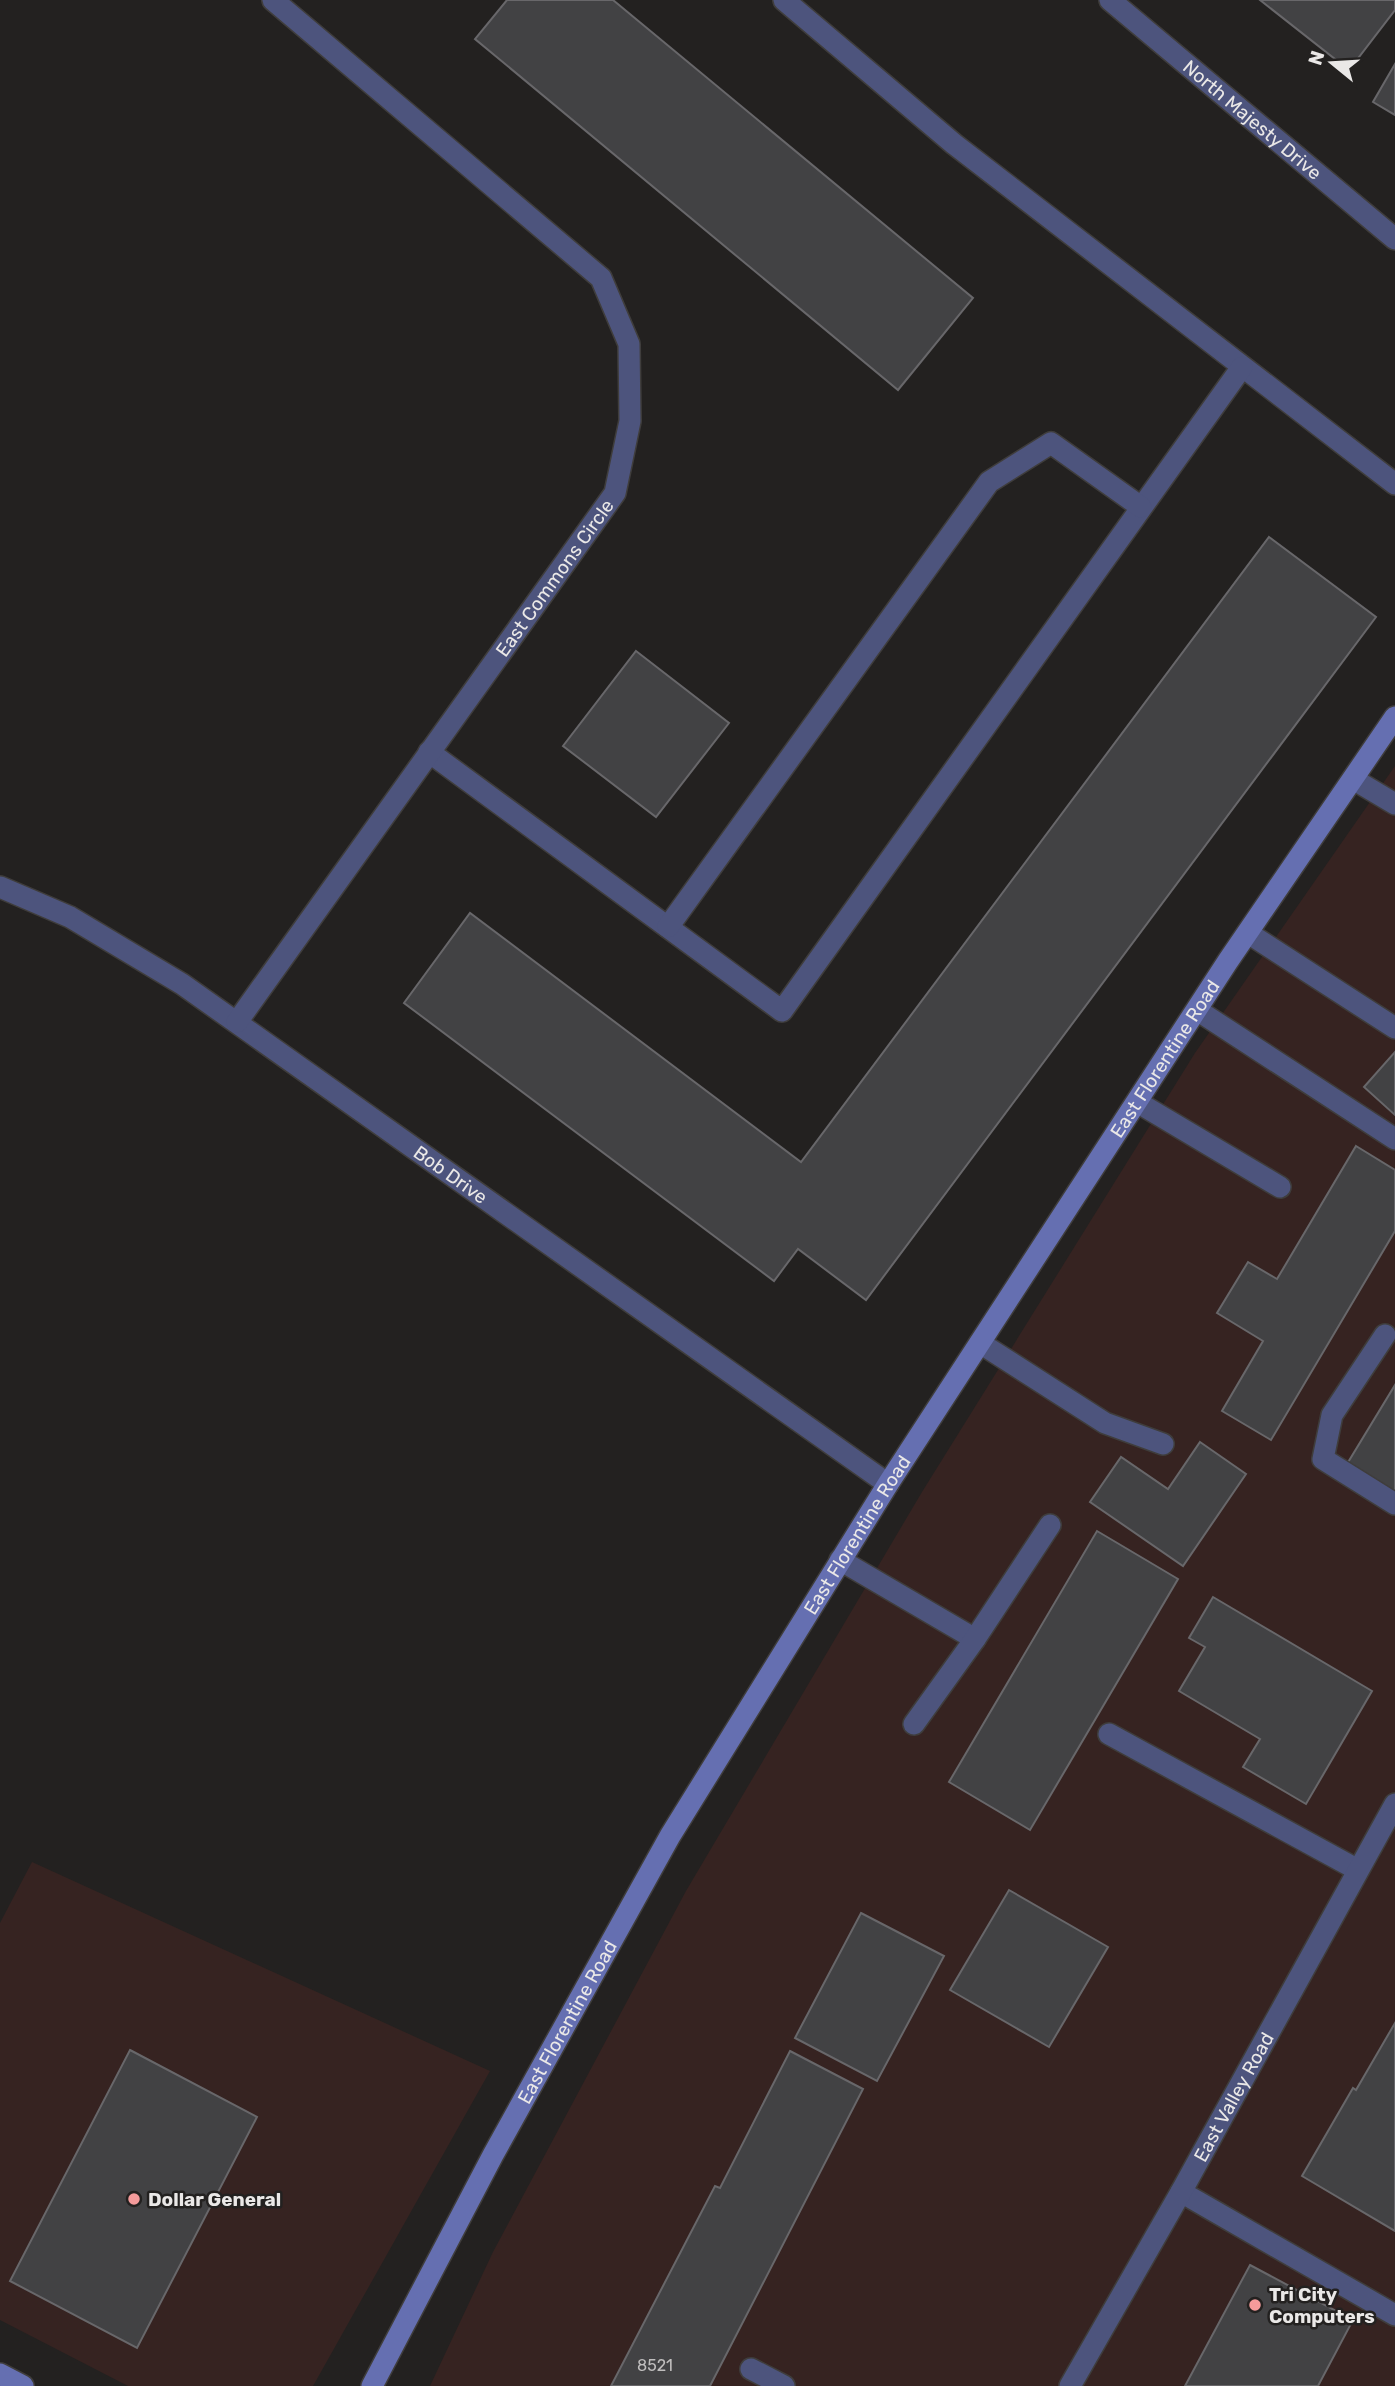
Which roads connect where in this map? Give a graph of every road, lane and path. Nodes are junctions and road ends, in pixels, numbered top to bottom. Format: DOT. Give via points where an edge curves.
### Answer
graph roads {
  1 [pos="273,0"];
  2 [pos="784,0"];
  3 [pos="1110,0"];
  4 [pos="1395,239"];
  5 [pos="1242,367"];
  6 [pos="1395,485"];
  7 [pos="1141,507"];
  8 [pos="1395,717"];
  9 [pos="429,752"];
  10 [pos="1353,779"];
  11 [pos="1395,804"];
  12 [pos="0,887"];
  13 [pos="668,927"];
  14 [pos="1248,933"];
  15 [pos="1197,1010"];
  16 [pos="236,1022"];
  17 [pos="1395,1028"];
  18 [pos="1137,1102"];
  19 [pos="1395,1139"];
  20 [pos="1280,1187"];
  21 [pos="1385,1335"];
  22 [pos="980,1343"];
  23 [pos="1163,1444"];
  24 [pos="888,1484"];
  25 [pos="1395,1504"];
  26 [pos="1051,1525"];
  27 [pos="840,1560"];
  28 [pos="975,1639"];
  29 [pos="914,1724"];
  30 [pos="1109,1734"];
  31 [pos="1395,1804"];
  32 [pos="1358,1870"];
  33 [pos="1181,2192"];
  34 [pos="1395,2315"];
  35 [pos="751,2369"];
  36 [pos="0,2374"];
  37 [pos="23,2386"];
  38 [pos="372,2386"];
  39 [pos="784,2386"];
  40 [pos="1070,2386"];
  1 -- 9 [label="street, East Commons Circle" via="601,278 629,345 630,421 615,493"];
  2 -- 5 [label="street" via="954,144"];
  3 -- 4 [label="street, North Majesty Drive"];
  5 -- 6 [label="street"];
  5 -- 7 [label="street"];
  7 -- 13 [label="street" via="1051,443 989,482"];
  7 -- 13 [label="street" via="782,1011"];
  8 -- 10 [label="street, East Florentine Road"];
  9 -- 13 [label="street"];
  9 -- 16 [label="street, East Commons Circle"];
  10 -- 11 [label="street"];
  10 -- 14 [label="street, East Florentine Road"];
  12 -- 16 [label="street, Bob Drive" via="70,917"];
  14 -- 15 [label="street, East Florentine Road"];
  14 -- 17 [label="street"];
  15 -- 18 [label="street, East Florentine Road"];
  15 -- 19 [label="street"];
  16 -- 24 [label="street, Bob Drive"];
  18 -- 20 [label="street"];
  18 -- 22 [label="street, East Florentine Road"];
  21 -- 25 [label="street" via="1332,1415 1323,1459"];
  22 -- 23 [label="street" via="1105,1423"];
  22 -- 24 [label="street, East Florentine Road"];
  24 -- 27 [label="street, East Florentine Road"];
  26 -- 28 [label="street"];
  27 -- 28 [label="street"];
  27 -- 38 [label="street, East Florentine Road" via="670,1836 493,2155"];
  28 -- 29 [label="street"];
  30 -- 32 [label="street"];
  31 -- 32 [label="street, East Valley Road"];
  32 -- 33 [label="street, East Valley Road"];
  33 -- 34 [label="street"];
  33 -- 40 [label="street, East Valley Road"];
  35 -- 39 [label="street"];
  36 -- 37 [label="street"];
}
